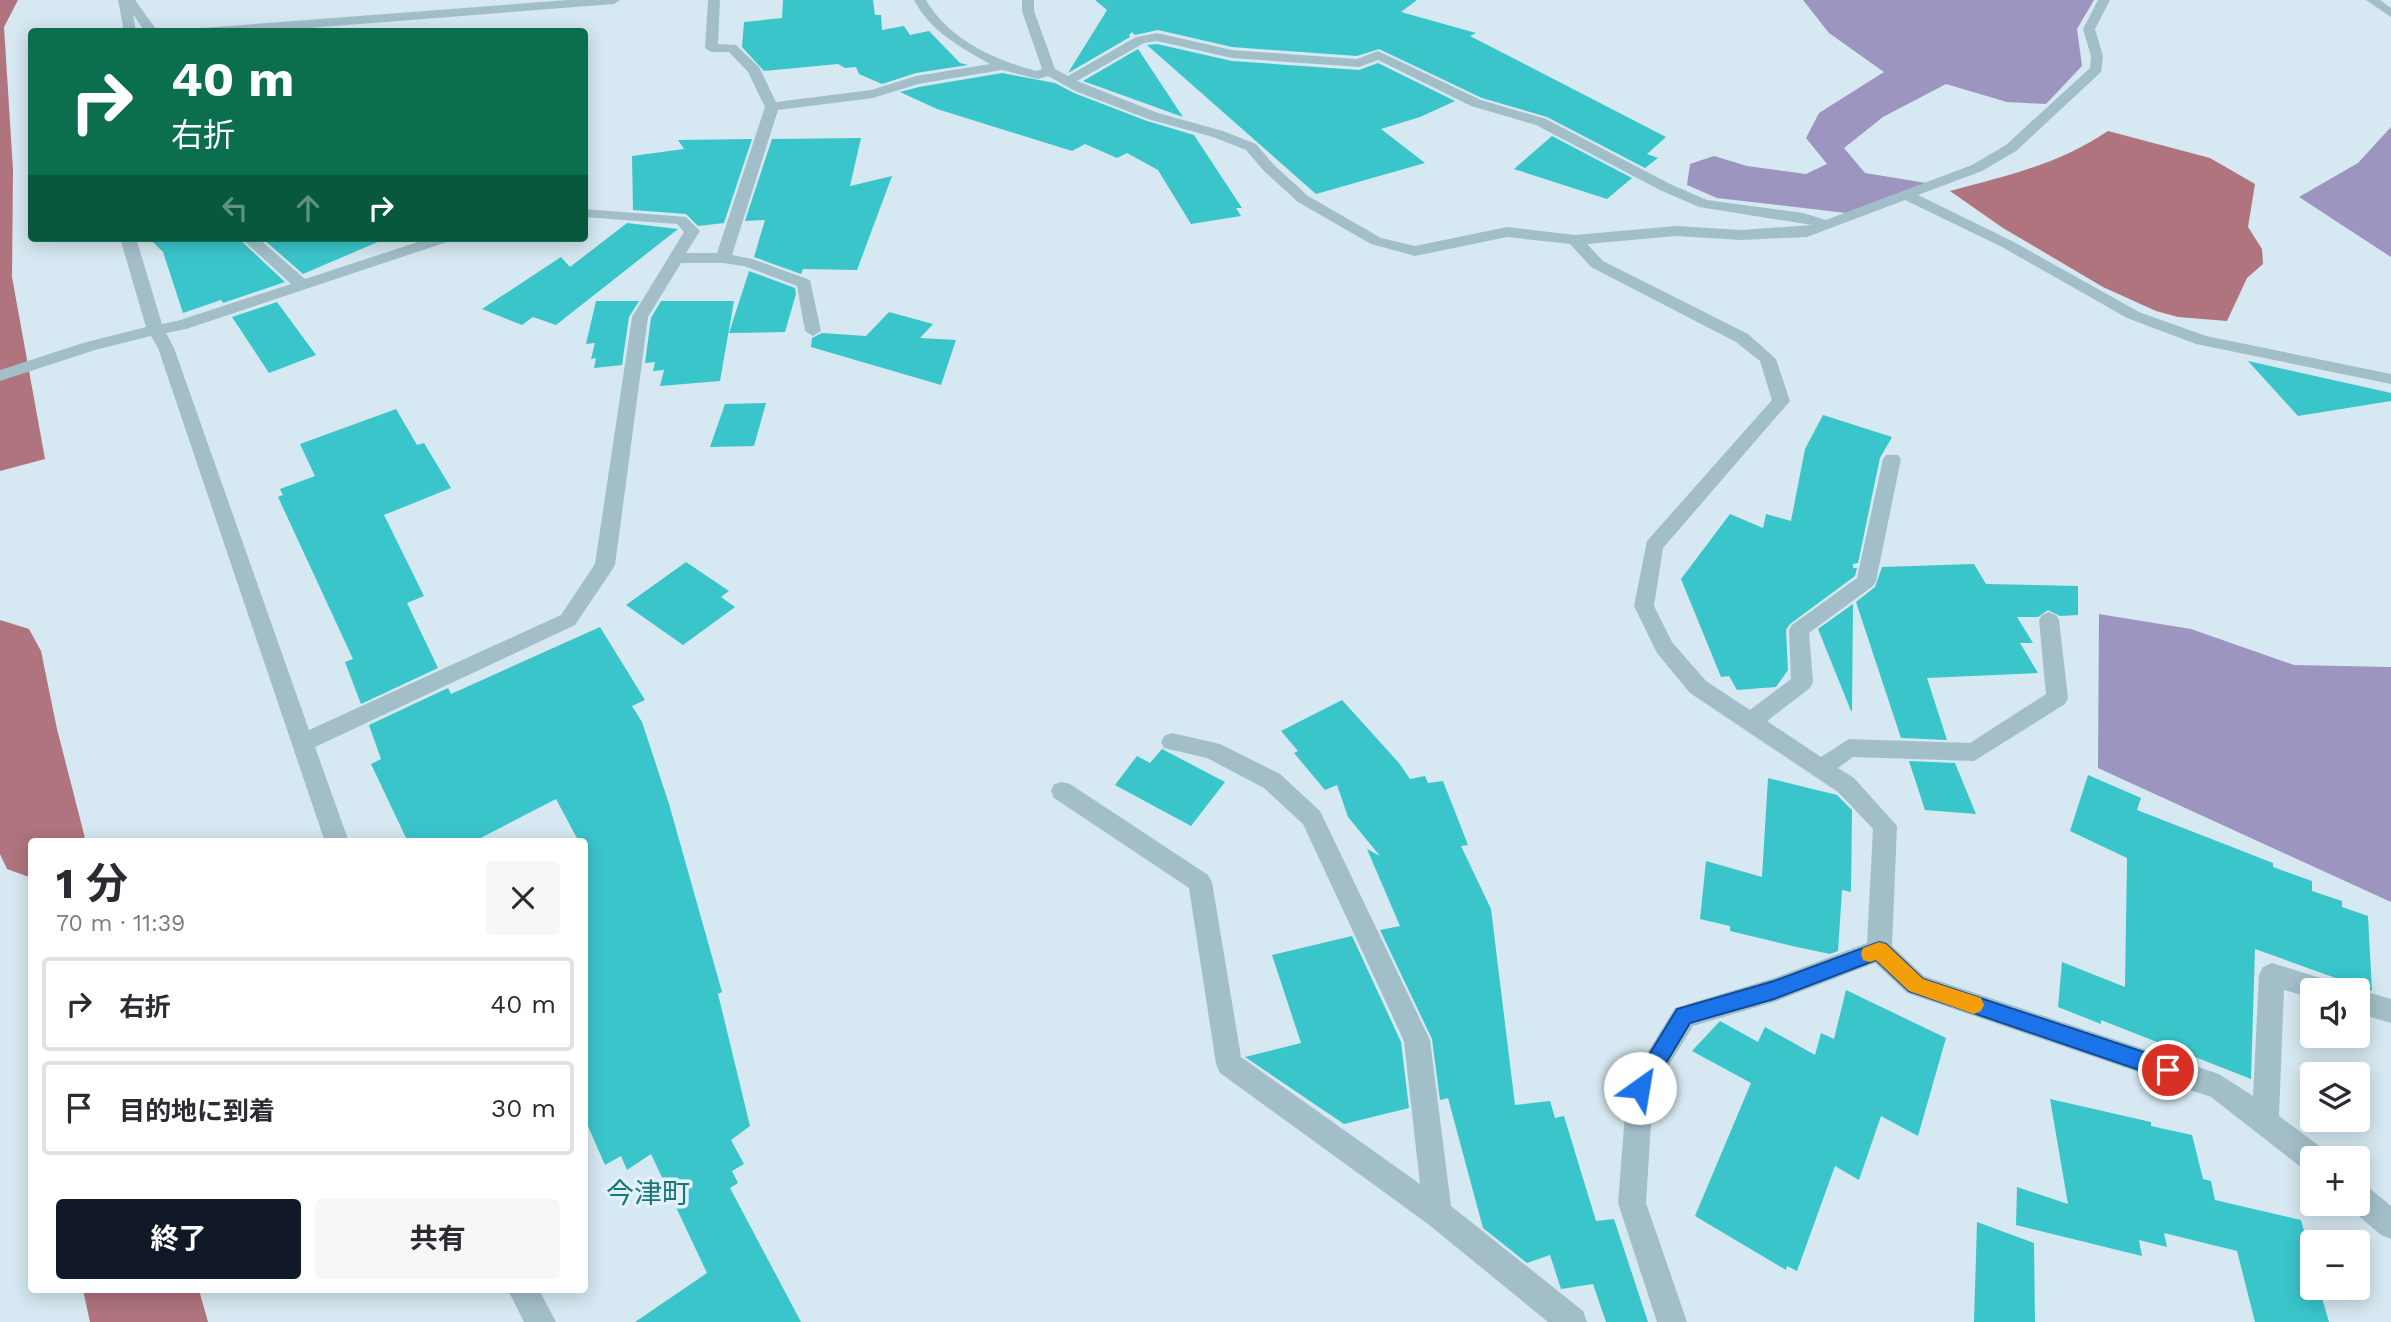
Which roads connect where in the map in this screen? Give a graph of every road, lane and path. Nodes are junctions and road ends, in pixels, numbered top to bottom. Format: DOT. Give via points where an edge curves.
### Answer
graph roads {
  1 [pos="126,0"];
  2 [pos="480,0"];
  3 [pos="614,0"];
  4 [pos="714,0"];
  5 [pos="920,0"];
  6 [pos="1028,0"];
  7 [pos="2104,0"];
  8 [pos="2372,0"];
  9 [pos="460,12"];
  10 [pos="2391,13"];
  11 [pos="357,26"];
  12 [pos="130,28"];
  13 [pos="149,28"];
  14 [pos="306,28"];
  15 [pos="1002,66"];
  16 [pos="1049,71"];
  17 [pos="1068,81"];
  18 [pos="772,107"];
  19 [pos="1906,195"];
  20 [pos="588,212"];
  21 [pos="1826,225"];
  22 [pos="1575,240"];
  23 [pos="129,242"];
  24 [pos="254,242"];
  25 [pos="432,242"];
  26 [pos="676,258"];
  27 [pos="723,258"];
  28 [pos="303,286"];
  29 [pos="155,329"];
  30 [pos="813,331"];
  31 [pos="0,376"];
  32 [pos="2391,379"];
  33 [pos="1892,459"];
  34 [pos="2049,620"];
  35 [pos="1750,722"];
  36 [pos="1172,742"];
  37 [pos="303,743"];
  38 [pos="1820,769"];
  39 [pos="1062,791"];
  40 [pos="336,838"];
  41 [pos="1879,950"];
  42 [pos="2300,983"];
  43 [pos="2370,1004"];
  44 [pos="2391,1011"];
  45 [pos="2265,1122"];
  46 [pos="2300,1149"];
  47 [pos="2370,1207"];
  48 [pos="1438,1214"];
  49 [pos="2391,1225"];
  50 [pos="525,1293"];
  51 [pos="541,1322"];
  52 [pos="1572,1322"];
  53 [pos="1672,1322"];
  1 -- 12 [label="street"];
  1 -- 13 [label="street"];
  2 -- 9 [label="street"];
  3 -- 9 [label="street"];
  4 -- 18 [label="street" via="711,48 732,48 754,70"];
  5 -- 15 [label="street" via="938,27"];
  6 -- 16 [label="street"];
  7 -- 19 [label="street" via="2089,29 2096,69 2011,148 1978,168"];
  8 -- 10 [label="street"];
  9 -- 11 [label="street"];
  11 -- 14 [label="street"];
  15 -- 16 [label="street" via="1038,75"];
  15 -- 18 [label="street" via="916,80 873,94"];
  16 -- 17 [label="street"];
  17 -- 21 [label="street" via="1140,40 1157,37 1232,54 1359,63 1378,55 1476,103 1541,122 1704,204 1803,216"];
  17 -- 22 [label="street" via="1153,116 1251,147 1303,199 1376,241 1415,251 1507,232"];
  18 -- 27 [label="street"];
  19 -- 21 [label="street"];
  19 -- 32 [label="street" via="2007,244 2133,315 2202,340"];
  20 -- 26 [label="street" via="681,220 692,231"];
  21 -- 22 [label="street" via="1807,232 1741,235 1676,231"];
  22 -- 35 [label="street" via="1597,264 1742,338 1768,359 1781,401 1654,546 1644,606 1664,647 1698,687"];
  23 -- 29 [label="street"];
  24 -- 28 [label="street"];
  25 -- 28 [label="street"];
  26 -- 27 [label="street"];
  26 -- 37 [label="street" via="640,317 605,565 568,620"];
  27 -- 30 [label="street" via="803,283"];
  28 -- 29 [label="street" via="180,326"];
  29 -- 31 [label="street"];
  29 -- 37 [label="street" via="166,348"];
  33 -- 35 [label="street" via="1866,581 1799,630 1802,682"];
  34 -- 38 [label="street" via="2057,698 1995,739 1974,752 1849,748"];
  35 -- 38 [label="street"];
  36 -- 48 [label="street" via="1212,750 1272,781 1312,818 1417,1040"];
  37 -- 40 [label="street"];
  38 -- 41 [label="street" via="1846,785 1885,826"];
  39 -- 48 [label="street" via="1200,882 1229,1064"];
  41 -- 45 [label="street" via="1916,985 2218,1087"];
  41 -- 53 [label="street" via="1774,990 1684,1016 1640,1088 1632,1203"];
  42 -- 45 [label="street" via="2272,975"];
  43 -- 44 [label="street"];
  45 -- 46 [label="street"];
  47 -- 49 [label="street"];
  48 -- 52 [label="street"];
  50 -- 51 [label="street"];
}
